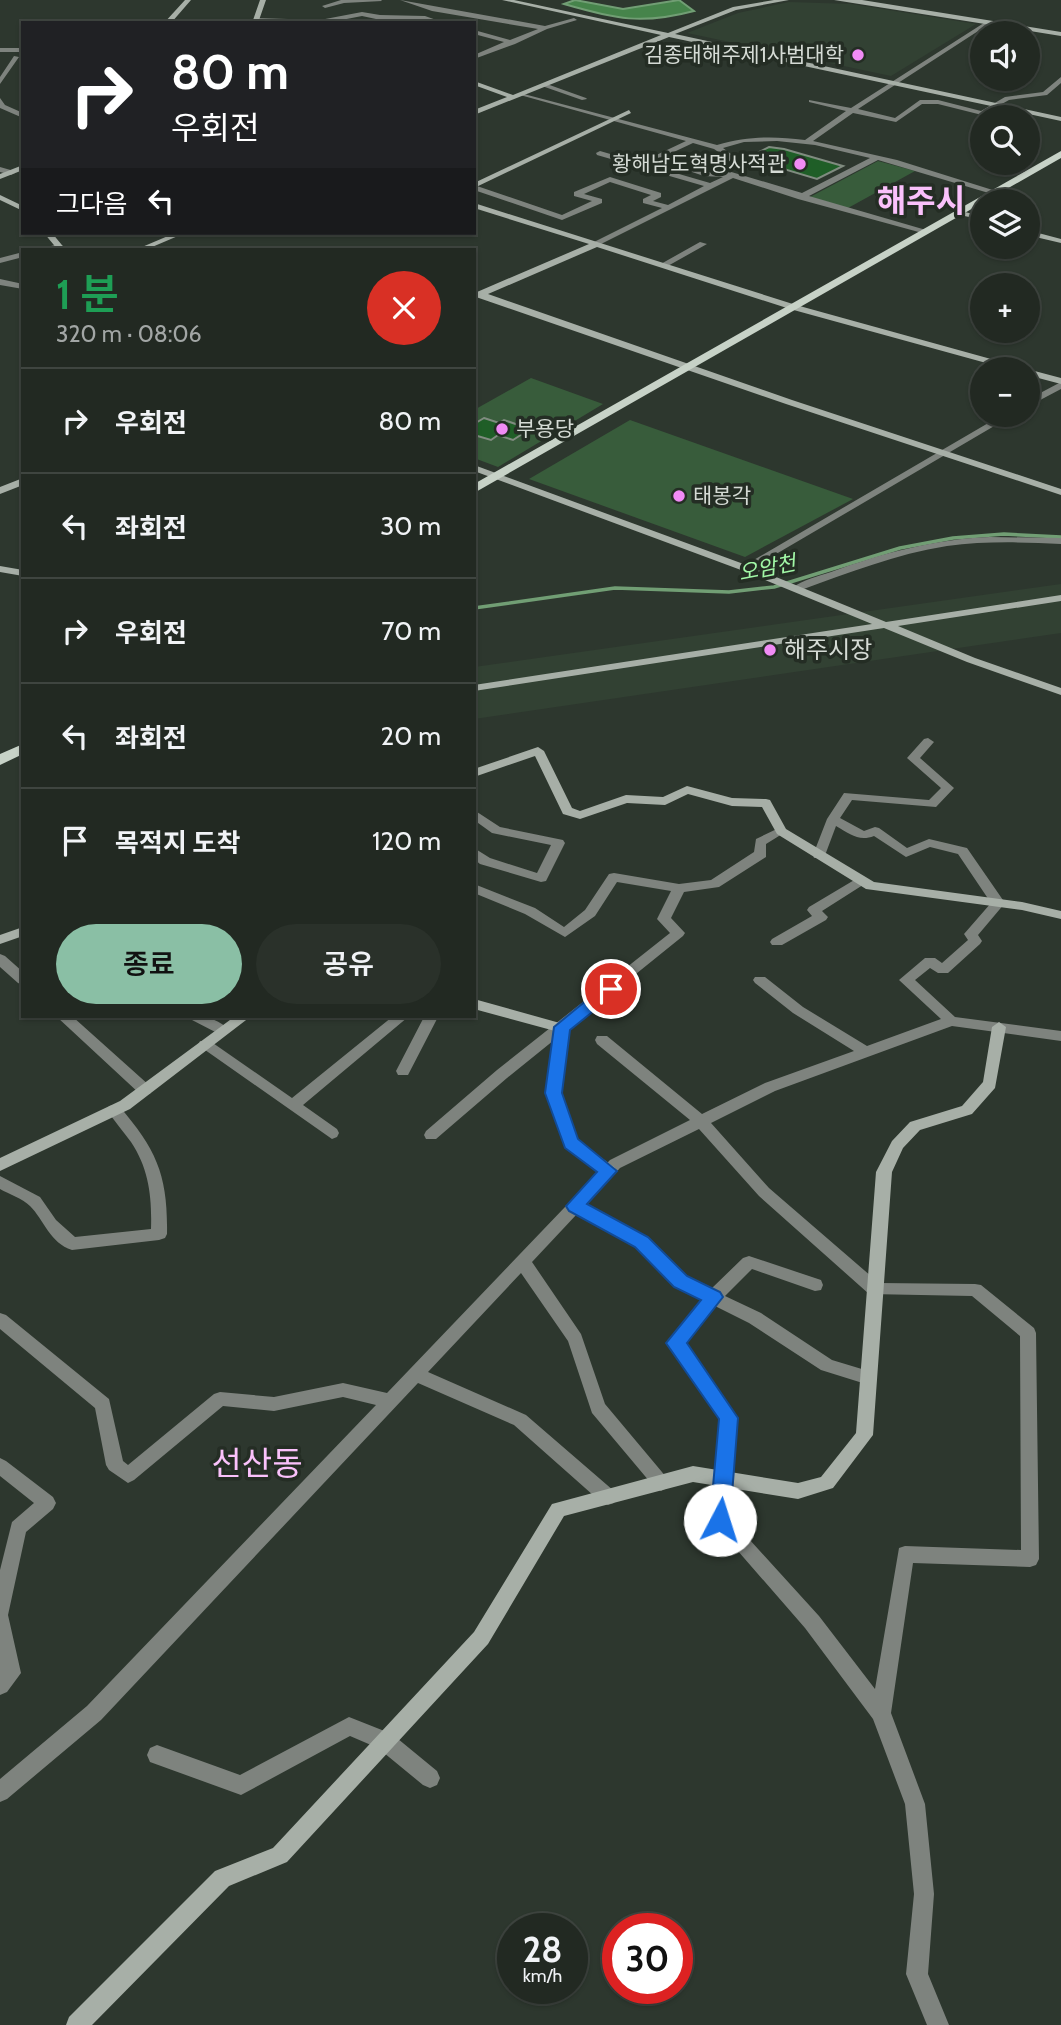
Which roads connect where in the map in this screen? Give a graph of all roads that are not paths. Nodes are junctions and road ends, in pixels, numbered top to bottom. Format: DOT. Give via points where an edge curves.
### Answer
graph roads {
  1 [pos="188,0"];
  2 [pos="263,0"];
  3 [pos="343,0"];
  4 [pos="403,0"];
  5 [pos="506,0"];
  6 [pos="786,0"];
  7 [pos="837,0"];
  8 [pos="379,1"];
  9 [pos="858,1"];
  10 [pos="325,6"];
  11 [pos="376,18"];
  12 [pos="573,20"];
  13 [pos="169,21"];
  14 [pos="255,21"];
  15 [pos="325,21"];
  16 [pos="435,21"];
  17 [pos="975,21"];
  18 [pos="545,28"];
  19 [pos="1040,31"];
  20 [pos="476,33"];
  21 [pos="672,34"];
  22 [pos="970,34"];
  23 [pos="1061,34"];
  24 [pos="513,43"];
  25 [pos="0,50"];
  26 [pos="21,50"];
  27 [pos="476,56"];
  28 [pos="16,57"];
  29 [pos="1061,79"];
  30 [pos="0,81"];
  31 [pos="893,82"];
  32 [pos="476,84"];
  33 [pos="544,85"];
  34 [pos="517,95"];
  35 [pos="0,100"];
  36 [pos="592,101"];
  37 [pos="811,101"];
  38 [pos="996,104"];
  39 [pos="617,108"];
  40 [pos="4,110"];
  41 [pos="853,110"];
  42 [pos="476,112"];
  43 [pos="629,112"];
  44 [pos="21,115"];
  45 [pos="642,116"];
  46 [pos="616,118"];
  47 [pos="1061,119"];
  48 [pos="717,137"];
  49 [pos="693,140"];
  50 [pos="809,140"];
  51 [pos="730,141"];
  52 [pos="717,147"];
  53 [pos="600,153"];
  54 [pos="1061,154"];
  55 [pos="875,158"];
  56 [pos="663,162"];
  57 [pos="21,168"];
  58 [pos="651,168"];
  59 [pos="0,169"];
  60 [pos="640,172"];
  61 [pos="11,173"];
  62 [pos="731,176"];
  63 [pos="0,177"];
  64 [pos="629,177"];
  65 [pos="619,182"];
  66 [pos="476,186"];
  67 [pos="711,186"];
  68 [pos="476,188"];
  69 [pos="984,189"];
  70 [pos="1000,189"];
  71 [pos="0,197"];
  72 [pos="802,197"];
  73 [pos="476,206"];
  74 [pos="970,206"];
  75 [pos="21,208"];
  76 [pos="671,208"];
  77 [pos="959,212"];
  78 [pos="970,215"];
  79 [pos="923,232"];
  80 [pos="176,235"];
  81 [pos="1040,235"];
  82 [pos="1061,241"];
  83 [pos="597,244"];
  84 [pos="703,244"];
  85 [pos="144,248"];
  86 [pos="21,255"];
  87 [pos="0,261"];
  88 [pos="663,265"];
  89 [pos="0,282"];
  90 [pos="21,286"];
  91 [pos="477,295"];
  92 [pos="793,307"];
  93 [pos="974,357"];
  94 [pos="689,367"];
  95 [pos="1040,376"];
  96 [pos="1061,383"];
  97 [pos="1040,396"];
  98 [pos="987,427"];
  99 [pos="941,453"];
  100 [pos="476,469"];
  101 [pos="496,477"];
  102 [pos="21,482"];
  103 [pos="476,488"];
  104 [pos="0,491"];
  105 [pos="1061,492"];
  106 [pos="1061,541"];
  107 [pos="746,568"];
  108 [pos="0,569"];
  109 [pos="21,573"];
  110 [pos="797,588"];
  111 [pos="1061,598"];
  112 [pos="888,625"];
  113 [pos="476,688"];
  114 [pos="1061,692"];
  115 [pos="928,742"];
  116 [pos="476,772"];
  117 [pos="476,815"];
  118 [pos="832,818"];
  119 [pos="781,831"];
  120 [pos="476,854"];
  121 [pos="819,855"];
  122 [pos="861,880"];
  123 [pos="679,888"];
  124 [pos="476,889"];
  125 [pos="998,903"];
  126 [pos="1061,915"];
  127 [pos="21,932"];
  128 [pos="0,940"];
  129 [pos="777,942"];
  130 [pos="0,959"];
  131 [pos="21,978"];
  132 [pos="760,979"];
  133 [pos="476,1005"];
  134 [pos="65,1018"];
  135 [pos="199,1018"];
  136 [pos="242,1018"];
  137 [pos="400,1018"];
  138 [pos="430,1018"];
  139 [pos="951,1021"];
  140 [pos="562,1027"];
  141 [pos="999,1027"];
  142 [pos="223,1031"];
  143 [pos="1061,1035"];
  144 [pos="602,1040"];
  145 [pos="205,1045"];
  146 [pos="866,1052"];
  147 [pos="403,1071"];
  148 [pos="145,1090"];
  149 [pos="293,1105"];
  150 [pos="114,1110"];
  151 [pos="701,1121"];
  152 [pos="332,1133"];
  153 [pos="431,1135"];
  154 [pos="0,1165"];
  155 [pos="609,1171"];
  156 [pos="0,1182"];
  157 [pos="575,1206"];
  158 [pos="522,1261"];
  159 [pos="815,1285"];
  160 [pos="875,1289"];
  161 [pos="713,1297"];
  162 [pos="0,1320"];
  163 [pos="416,1374"];
  164 [pos="869,1378"];
  165 [pos="390,1401"];
  166 [pos="0,1466"];
  167 [pos="724,1479"];
  168 [pos="662,1483"];
  169 [pos="608,1497"];
  170 [pos="0,1615"];
  171 [pos="0,1686"];
  172 [pos="881,1713"];
  173 [pos="385,1741"];
  174 [pos="157,1755"];
  175 [pos="430,1778"];
  176 [pos="0,1792"];
  177 [pos="77,2025"];
  178 [pos="938,2025"];
  1 -- 13 [label="street"];
  2 -- 14 [label="street"];
  3 -- 8 [label="street"];
  3 -- 10 [label="street"];
  4 -- 18 [label="street"];
  5 -- 21 [label="street"];
  6 -- 21 [label="street" via="747,4"];
  7 -- 9 [label="street"];
  8 -- 11 [label="street"];
  9 -- 17 [label="street"];
  11 -- 15 [label="street" via="362,14"];
  11 -- 16 [label="street"];
  12 -- 18 [label="street"];
  18 -- 24 [label="street"];
  19 -- 23 [label="street"];
  20 -- 24 [label="street"];
  21 -- 31 [label="street"];
  21 -- 33 [label="street"];
  22 -- 31 [label="street"];
  24 -- 27 [label="street"];
  25 -- 26 [label="street"];
  28 -- 30 [label="street"];
  29 -- 38 [label="street" via="1045,94 1007,98"];
  31 -- 38 [label="street"];
  31 -- 41 [label="street"];
  32 -- 34 [label="street"];
  33 -- 34 [label="street"];
  33 -- 36 [label="street"];
  34 -- 42 [label="street"];
  34 -- 46 [label="street"];
  35 -- 40 [label="street"];
  37 -- 41 [label="street"];
  38 -- 41 [label="street" via="982,113 920,102 896,120"];
  38 -- 47 [label="street"];
  39 -- 43 [label="street"];
  40 -- 44 [label="street"];
  41 -- 50 [label="street"];
  43 -- 45 [label="street"];
  43 -- 46 [label="street"];
  46 -- 49 [label="street"];
  46 -- 66 [label="street"];
  48 -- 51 [label="street"];
  49 -- 52 [label="street"];
  49 -- 56 [label="street" via="654,158"];
  50 -- 51 [label="street"];
  50 -- 55 [label="street"];
  51 -- 52 [label="street"];
  52 -- 62 [label="street" via="731,157 719,165"];
  53 -- 58 [label="street"];
  54 -- 70 [label="main road"];
  55 -- 69 [label="street"];
  55 -- 72 [label="street"];
  56 -- 58 [label="street"];
  56 -- 62 [label="street"];
  57 -- 61 [label="street"];
  58 -- 60 [label="street"];
  58 -- 67 [label="street"];
  59 -- 61 [label="street"];
  61 -- 63 [label="street"];
  62 -- 67 [label="street"];
  62 -- 72 [label="street"];
  64 -- 65 [label="street"];
  65 -- 68 [label="street" via="610,179 577,194 599,201 562,218"];
  65 -- 76 [label="street" via="658,195 646,201"];
  67 -- 76 [label="street"];
  71 -- 75 [label="street"];
  72 -- 79 [label="street"];
  73 -- 83 [label="street"];
  74 -- 77 [label="main road"];
  76 -- 83 [label="street"];
  77 -- 78 [label="street"];
  77 -- 79 [label="main road"];
  79 -- 92 [label="main road"];
  80 -- 85 [label="street"];
  81 -- 82 [label="street"];
  83 -- 88 [label="street"];
  83 -- 91 [label="street"];
  84 -- 88 [label="street"];
  86 -- 87 [label="street"];
  88 -- 92 [label="street"];
  89 -- 90 [label="street"];
  91 -- 94 [label="street"];
  92 -- 93 [label="street"];
  92 -- 94 [label="main road"];
  94 -- 99 [label="street"];
  94 -- 101 [label="main road"];
  95 -- 96 [label="street"];
  96 -- 97 [label="street"];
  98 -- 99 [label="street"];
  99 -- 105 [label="street"];
  99 -- 107 [label="street"];
  100 -- 101 [label="street"];
  101 -- 103 [label="main road"];
  101 -- 107 [label="street"];
  102 -- 104 [label="street"];
  106 -- 110 [label="street" via="1008,538 947,543 877,559"];
  107 -- 110 [label="street"];
  108 -- 109 [label="street"];
  110 -- 112 [label="street"];
  111 -- 112 [label="street"];
  112 -- 113 [label="street"];
  112 -- 114 [label="street"];
  115 -- 118 [label="street" via="913,758 948,788 932,804 848,796"];
  116 -- 119 [label="street" via="538,751 567,811 580,815 626,799 665,801 687,790 732,802 766,803"];
  117 -- 120 [label="street" via="496,830 559,843 541,878 485,861"];
  118 -- 121 [label="street"];
  118 -- 125 [label="street" via="863,836 875,831 906,853 929,843 962,851"];
  119 -- 121 [label="street"];
  119 -- 123 [label="street" via="760,842 761,854 714,884"];
  121 -- 122 [label="street"];
  122 -- 125 [label="street" via="871,886"];
  122 -- 129 [label="street" via="814,910 821,916"];
  123 -- 124 [label="street" via="614,877 590,913 565,933 530,911"];
  123 -- 140 [label="street" via="664,919 678,933"];
  125 -- 126 [label="street"];
  125 -- 139 [label="street" via="971,934 975,941 943,970 930,961 906,980"];
  127 -- 128 [label="street"];
  130 -- 131 [label="street"];
  132 -- 146 [label="street" via="798,1010"];
  133 -- 140 [label="street"];
  134 -- 148 [label="street"];
  135 -- 142 [label="street"];
  136 -- 142 [label="street"];
  137 -- 149 [label="street"];
  138 -- 147 [label="street"];
  139 -- 141 [label="street"];
  139 -- 146 [label="street"];
  140 -- 153 [label="street"];
  140 -- 155 [label="street" via="554,1093 571,1143"];
  141 -- 143 [label="street"];
  141 -- 160 [label="street" via="989,1084 967,1110 915,1126 888,1163"];
  142 -- 145 [label="street"];
  144 -- 151 [label="street"];
  145 -- 148 [label="street"];
  145 -- 149 [label="street"];
  146 -- 151 [label="street" via="770,1087"];
  148 -- 150 [label="street"];
  149 -- 152 [label="street"];
  150 -- 154 [label="street"];
  150 -- 156 [label="street" via="138,1139 151,1166 158,1190 159,1234 72,1244 50,1224 35,1201"];
  151 -- 155 [label="street"];
  151 -- 160 [label="street" via="764,1192"];
  155 -- 157 [label="street"];
  157 -- 158 [label="street"];
  157 -- 161 [label="street" via="642,1242 680,1281"];
  158 -- 163 [label="street"];
  158 -- 168 [label="street" via="575,1339 598,1408"];
  159 -- 161 [label="street" via="749,1262"];
  160 -- 164 [label="street"];
  160 -- 172 [label="street" via="975,1290 1028,1332 1030,1559 905,1554"];
  161 -- 164 [label="street" via="827,1365"];
  161 -- 167 [label="street" via="676,1343 729,1418"];
  162 -- 165 [label="street" via="103,1404 115,1465 128,1475 220,1399 274,1404 343,1390"];
  163 -- 165 [label="street"];
  163 -- 169 [label="street" via="520,1420"];
  164 -- 167 [label="street" via="864,1434 827,1483 798,1492"];
  165 -- 176 [label="street" via="94,1713"];
  166 -- 170 [label="street" via="47,1503 18,1528"];
  167 -- 168 [label="street" via="693,1475"];
  167 -- 172 [label="street" via="720,1520 812,1622"];
  168 -- 169 [label="street"];
  169 -- 173 [label="street" via="558,1510 481,1638"];
  170 -- 171 [label="street" via="11,1673"];
  172 -- 178 [label="street" via="915,1804 924,1894 917,1974"];
  173 -- 174 [label="street" via="349,1726 241,1785"];
  173 -- 175 [label="street"];
  173 -- 177 [label="street" via="280,1855 222,1878"];
}
